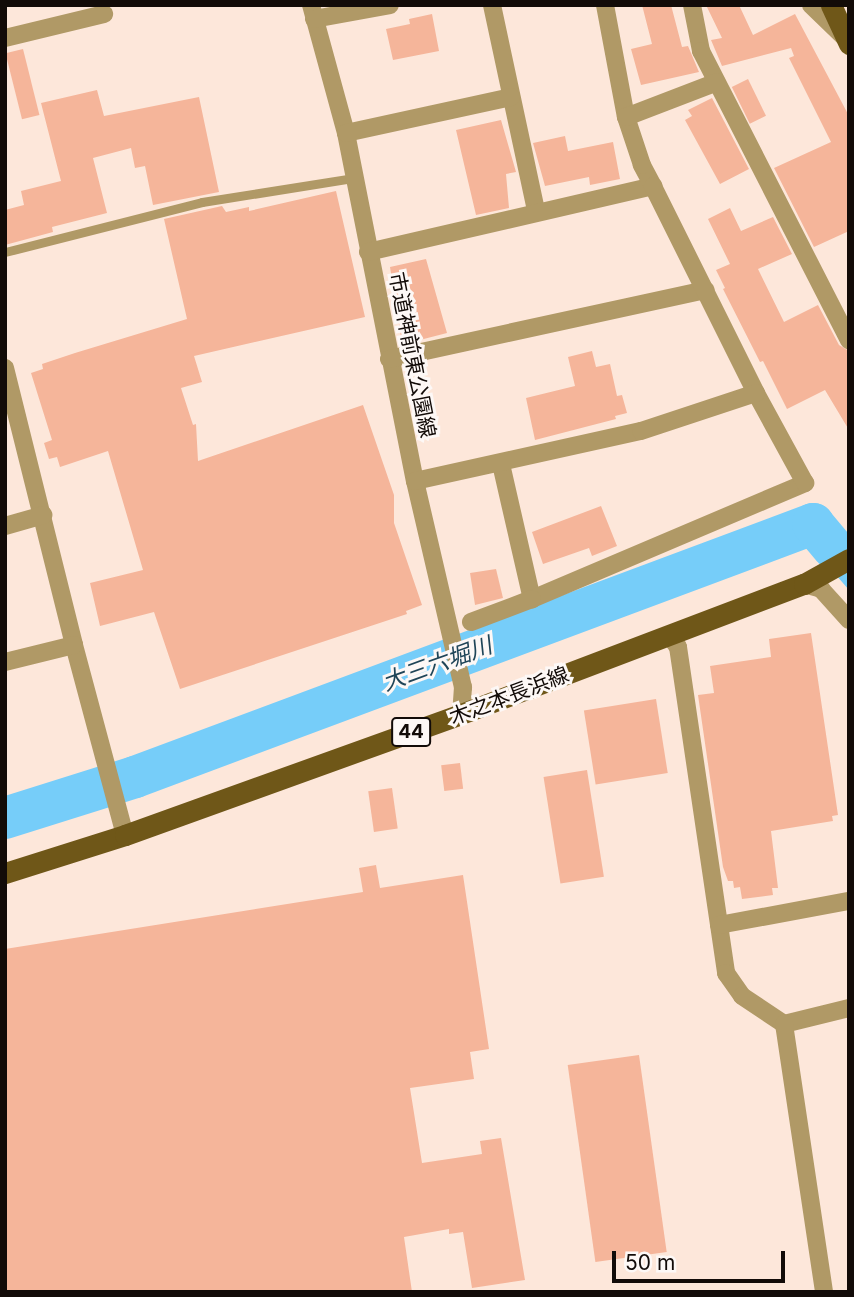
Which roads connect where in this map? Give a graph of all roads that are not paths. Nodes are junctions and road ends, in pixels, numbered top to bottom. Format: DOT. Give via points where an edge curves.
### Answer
graph roads {
  1 [pos="390,5"];
  2 [pos="492,5"];
  3 [pos="604,5"];
  4 [pos="692,5"];
  5 [pos="811,5"];
  6 [pos="831,5"];
  7 [pos="312,12"];
  8 [pos="104,14"];
  9 [pos="5,38"];
  10 [pos="848,41"];
  11 [pos="717,82"];
  12 [pos="511,96"];
  13 [pos="626,117"];
  14 [pos="346,133"];
  15 [pos="354,178"];
  16 [pos="653,186"];
  17 [pos="536,211"];
  18 [pos="5,252"];
  19 [pos="368,252"];
  20 [pos="706,290"];
  21 [pos="849,340"];
  22 [pos="389,359"];
  23 [pos="5,368"];
  24 [pos="756,393"];
  25 [pos="501,464"];
  26 [pos="415,481"];
  27 [pos="43,515"];
  28 [pos="5,526"];
  29 [pos="849,559"];
  30 [pos="809,582"];
  31 [pos="532,599"];
  32 [pos="849,621"];
  33 [pos="471,622"];
  34 [pos="669,635"];
  35 [pos="74,645"];
  36 [pos="5,662"];
  37 [pos="461,714"];
  38 [pos="125,835"];
  39 [pos="5,873"];
  40 [pos="849,901"];
  41 [pos="719,925"];
  42 [pos="849,1008"];
  43 [pos="784,1024"];
  44 [pos="824,1292"];
  1 -- 7 [label="street"];
  2 -- 12 [label="street"];
  3 -- 13 [label="street"];
  4 -- 11 [label="street" via="701,51"];
  5 -- 10 [label="street"];
  6 -- 10 [label="main road"];
  7 -- 14 [label="street, 市道神前東公園線"];
  8 -- 9 [label="street"];
  11 -- 13 [label="street"];
  11 -- 21 [label="street"];
  12 -- 14 [label="street"];
  12 -- 17 [label="street"];
  13 -- 16 [label="street"];
  14 -- 15 [label="street, 市道神前東公園線"];
  15 -- 18 [label="lane" via="202,202"];
  15 -- 19 [label="street, 市道神前東公園線"];
  16 -- 17 [label="street"];
  16 -- 20 [label="street"];
  17 -- 19 [label="street"];
  19 -- 22 [label="street, 市道神前東公園線"];
  20 -- 22 [label="street"];
  20 -- 24 [label="street"];
  22 -- 26 [label="street, 市道神前東公園線"];
  23 -- 27 [label="street"];
  24 -- 25 [label="street" via="641,431"];
  24 -- 31 [label="street" via="805,482"];
  25 -- 26 [label="street"];
  25 -- 31 [label="street"];
  26 -- 37 [label="street, 市道神前東公園線" via="463,687"];
  27 -- 28 [label="street"];
  27 -- 35 [label="street"];
  29 -- 30 [label="main road, 木之本長浜線 / 44"];
  30 -- 32 [label="street"];
  30 -- 34 [label="main road, 木之本長浜線 / 44"];
  31 -- 33 [label="street"];
  34 -- 37 [label="main road, 木之本長浜線 / 44"];
  34 -- 41 [label="street" via="678,647"];
  35 -- 36 [label="street"];
  35 -- 38 [label="street"];
  37 -- 38 [label="main road, 木之本長浜線 / 44"];
  38 -- 39 [label="main road, 木之本長浜線 / 44"];
  40 -- 41 [label="street"];
  41 -- 43 [label="street" via="726,973 742,996"];
  42 -- 43 [label="street"];
  43 -- 44 [label="street"];
}
